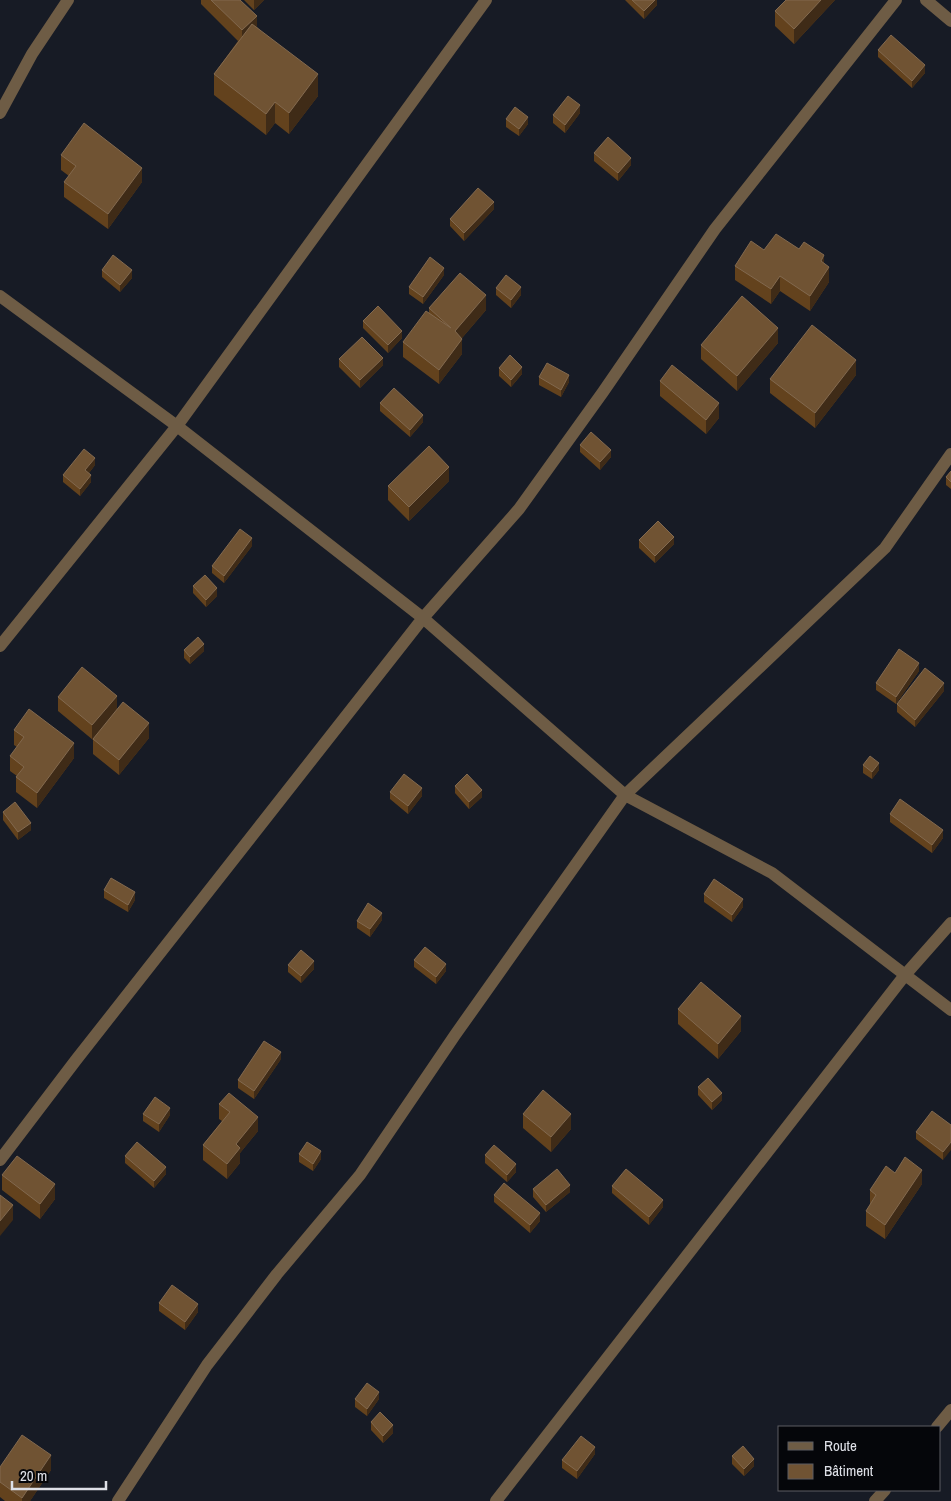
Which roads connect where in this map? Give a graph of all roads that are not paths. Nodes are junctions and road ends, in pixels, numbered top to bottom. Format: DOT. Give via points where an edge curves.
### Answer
graph roads {
  1 [pos="68,0"];
  2 [pos="486,0"];
  3 [pos="896,0"];
  4 [pos="926,0"];
  5 [pos="951,21"];
  6 [pos="0,113"];
  7 [pos="0,296"];
  8 [pos="177,426"];
  9 [pos="951,454"];
  10 [pos="423,618"];
  11 [pos="0,646"];
  12 [pos="625,795"];
  13 [pos="951,923"];
  14 [pos="905,976"];
  15 [pos="951,1010"];
  16 [pos="0,1160"];
  17 [pos="951,1410"];
  18 [pos="938,1426"];
  19 [pos="883,1491"];
  20 [pos="118,1501"];
  21 [pos="496,1501"];
  22 [pos="875,1501"];
  1 -- 6 [label="street" via="32,54"];
  2 -- 8 [label="street"];
  3 -- 10 [label="street" via="715,229 519,510"];
  4 -- 5 [label="street"];
  7 -- 8 [label="street"];
  8 -- 10 [label="street"];
  8 -- 11 [label="street"];
  9 -- 12 [label="street" via="885,548"];
  10 -- 12 [label="street"];
  10 -- 16 [label="street"];
  12 -- 14 [label="street" via="772,873"];
  12 -- 20 [label="street" via="360,1175 277,1274 207,1365"];
  13 -- 14 [label="street"];
  14 -- 15 [label="street"];
  14 -- 21 [label="street"];
  17 -- 18 [label="street"];
  19 -- 22 [label="street"];
}
